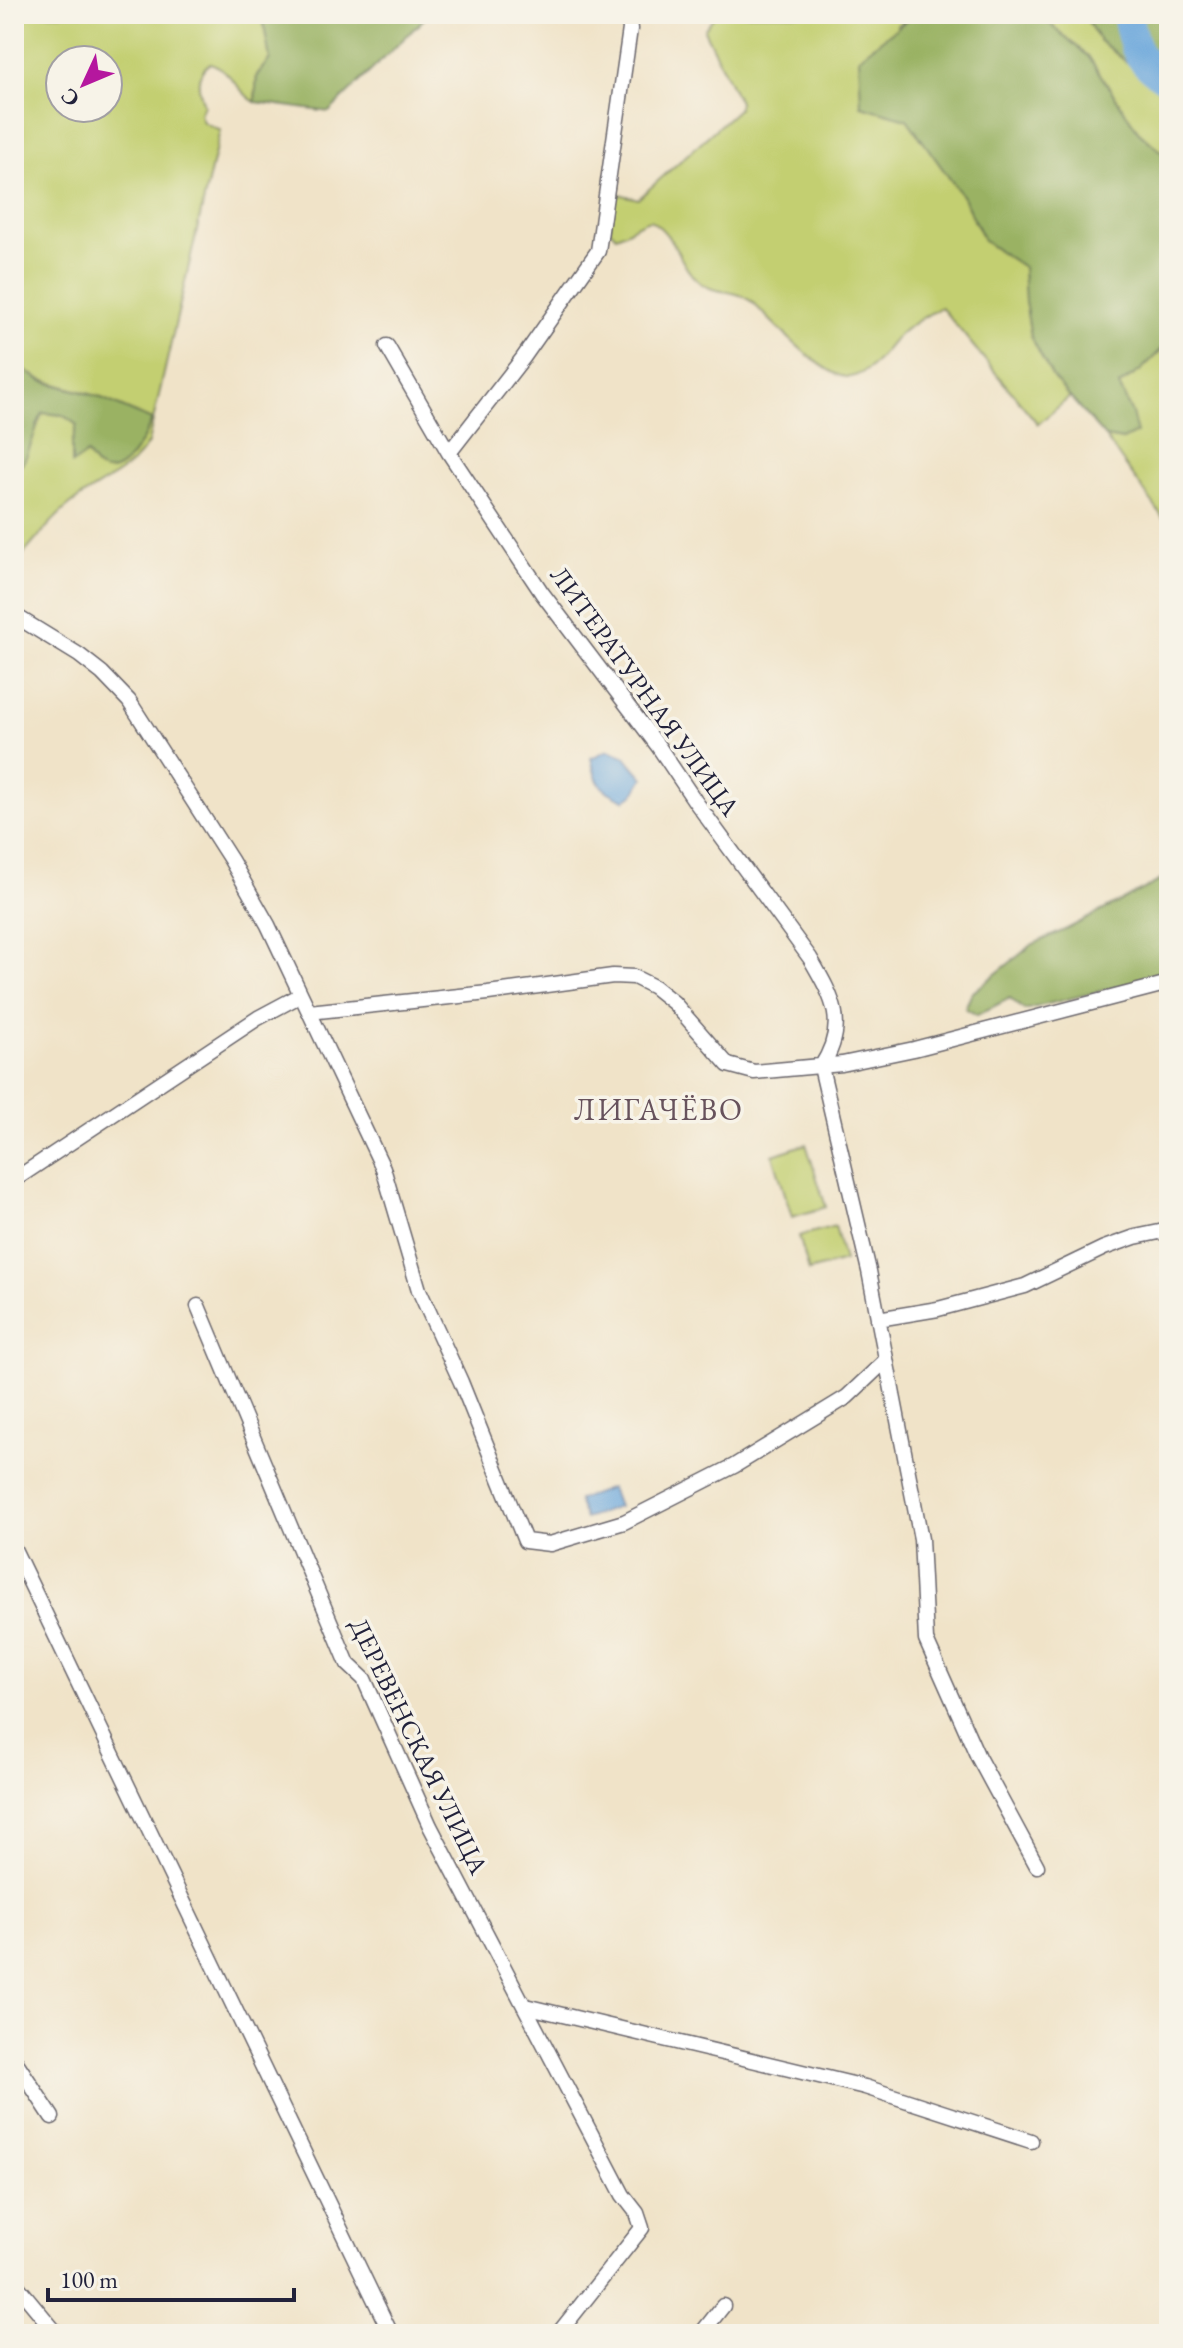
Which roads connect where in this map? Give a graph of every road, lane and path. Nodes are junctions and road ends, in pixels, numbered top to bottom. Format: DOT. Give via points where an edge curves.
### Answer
graph roads {
  1 [pos="628,14"];
  2 [pos="387,346"];
  3 [pos="449,453"];
  4 [pos="14,615"];
  5 [pos="1169,983"];
  6 [pos="301,995"];
  7 [pos="309,1012"];
  8 [pos="821,1067"];
  9 [pos="14,1180"];
  10 [pos="1169,1230"];
  11 [pos="198,1306"];
  12 [pos="878,1319"];
  13 [pos="885,1361"];
  14 [pos="14,1549"];
  15 [pos="1037,1866"];
  16 [pos="525,2006"];
  17 [pos="14,2059"];
  18 [pos="52,2117"];
  19 [pos="1031,2141"];
  20 [pos="14,2282"];
  21 [pos="723,2306"];
  22 [pos="57,2334"];
  23 [pos="391,2334"];
  24 [pos="558,2334"];
  25 [pos="701,2334"];
  1 -- 3 [label="street" via="598,251"];
  2 -- 3 [label="street, ЛИТЕРАТУРНАЯ УЛИЦА"];
  3 -- 8 [label="street, ЛИТЕРАТУРНАЯ УЛИЦА" via="542,593 810,958 835,1012 835,1042"];
  4 -- 6 [label="street" via="79,655 129,701 231,860"];
  5 -- 8 [label="street" via="914,1049"];
  6 -- 7 [label="street"];
  6 -- 9 [label="street" via="233,1034"];
  7 -- 8 [label="street" via="634,977 674,1003 728,1065 754,1072"];
  7 -- 13 [label="street" via="383,1168 419,1290 525,1541 550,1544 624,1522 734,1466 847,1397"];
  8 -- 12 [label="street"];
  10 -- 12 [label="street" via="1104,1248 1025,1286"];
  11 -- 16 [label="street, ДЕРЕВЕНСКАЯ УЛИЦА" via="348,1664 364,1679 430,1826"];
  12 -- 13 [label="street"];
  13 -- 15 [label="street" via="921,1539 926,1640 978,1757"];
  14 -- 23 [label="street"];
  16 -- 19 [label="street" via="865,2087"];
  16 -- 24 [label="street, ДЕРЕВЕНСКАЯ УЛИЦА" via="642,2228"];
  17 -- 18 [label="street"];
  20 -- 22 [label="street"];
  21 -- 25 [label="street"];
}
